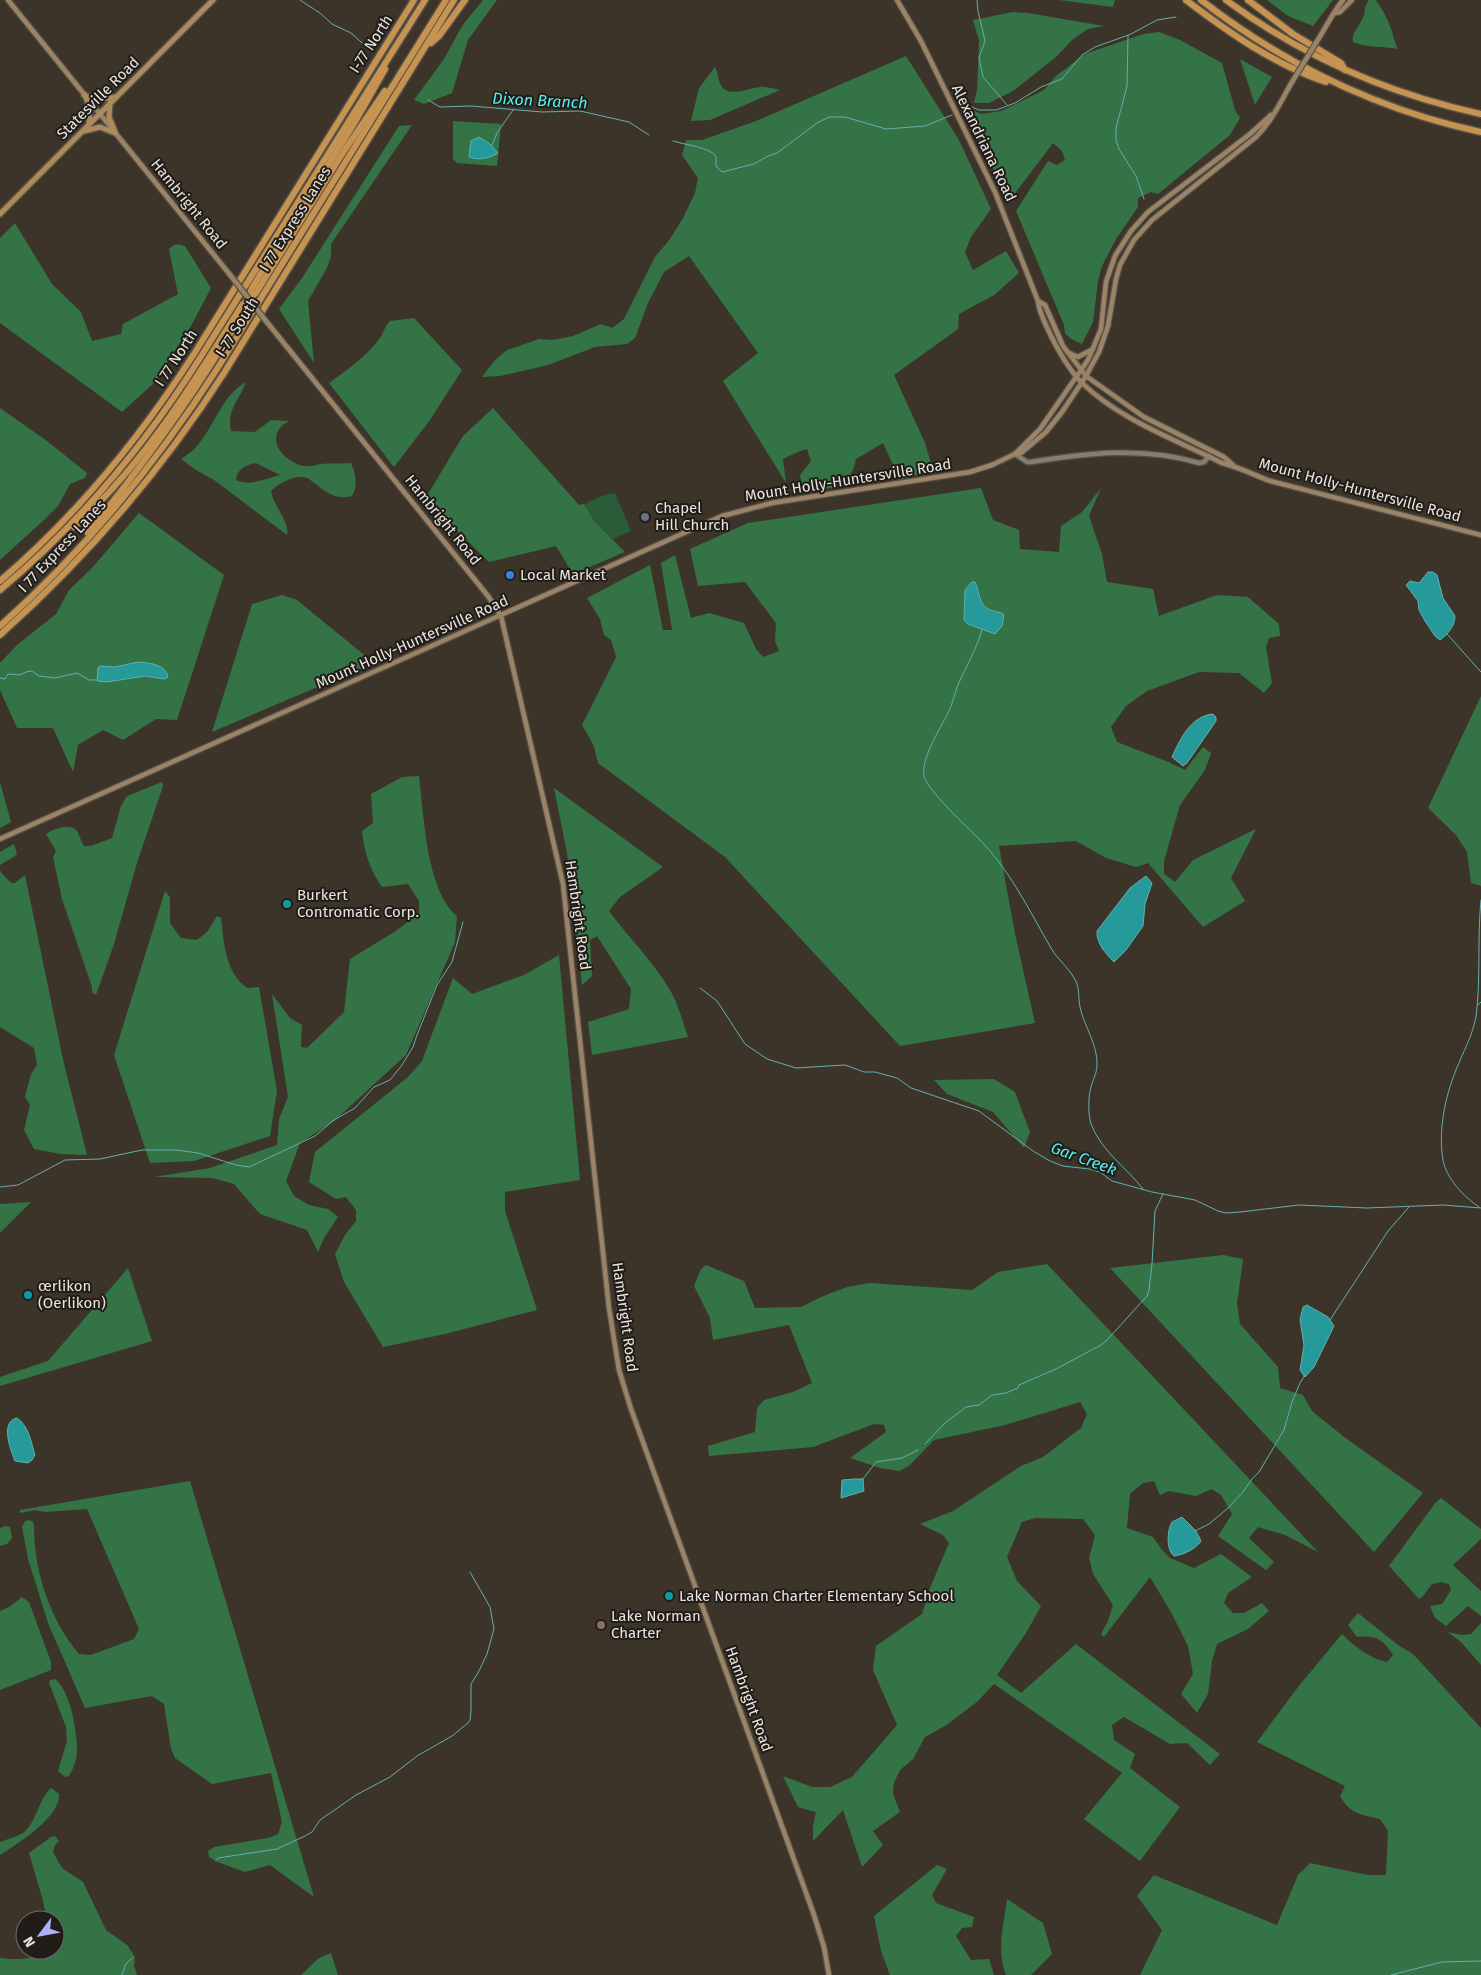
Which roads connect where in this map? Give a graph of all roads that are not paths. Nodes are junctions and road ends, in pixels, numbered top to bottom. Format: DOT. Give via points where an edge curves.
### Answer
graph roads {
  1 [pos="8,0"];
  2 [pos="213,0"];
  3 [pos="414,0"];
  4 [pos="425,0"];
  5 [pos="446,0"];
  6 [pos="454,0"];
  7 [pos="465,0"];
  8 [pos="897,0"];
  9 [pos="1186,0"];
  10 [pos="1201,0"];
  11 [pos="1226,0"];
  12 [pos="1248,0"];
  13 [pos="1343,0"];
  14 [pos="1352,0"];
  15 [pos="1335,13"];
  16 [pos="424,49"];
  17 [pos="1345,70"];
  18 [pos="1348,90"];
  19 [pos="84,95"];
  20 [pos="117,96"];
  21 [pos="363,102"];
  22 [pos="110,103"];
  23 [pos="100,114"];
  24 [pos="1272,114"];
  25 [pos="1481,114"];
  26 [pos="337,122"];
  27 [pos="367,122"];
  28 [pos="89,124"];
  29 [pos="81,132"];
  30 [pos="1481,132"];
  31 [pos="115,133"];
  32 [pos="0,214"];
  33 [pos="258,284"];
  34 [pos="249,299"];
  35 [pos="1038,301"];
  36 [pos="240,312"];
  37 [pos="1063,346"];
  38 [pos="1094,348"];
  39 [pos="1080,371"];
  40 [pos="1086,376"];
  41 [pos="1076,377"];
  42 [pos="1082,382"];
  43 [pos="1015,454"];
  44 [pos="1209,456"];
  45 [pos="1234,466"];
  46 [pos="1481,535"];
  47 [pos="41,554"];
  48 [pos="60,569"];
  49 [pos="0,581"];
  50 [pos="0,590"];
  51 [pos="501,616"];
  52 [pos="0,626"];
  53 [pos="0,635"];
  54 [pos="0,839"];
  55 [pos="829,1975"];
  1 -- 19 [label="main road, Hambright Road"];
  2 -- 20 [label="main road, Statesville Road"];
  3 -- 26 [label="highway, I-77 North"];
  4 -- 21 [label="highway, I 77 Express Lanes"];
  5 -- 27 [label="highway, I 77 Express Lanes"];
  6 -- 16 [label="highway, I-77 South"];
  7 -- 16 [label="highway" via="439,36"];
  8 -- 35 [label="main road, Alexandriana Road" via="918,35 992,185"];
  9 -- 18 [label="highway" via="1279,61"];
  10 -- 18 [label="highway" via="1263,44"];
  11 -- 17 [label="highway" via="1285,39"];
  12 -- 17 [label="highway" via="1287,30 1341,62"];
  13 -- 15 [label="main road"];
  14 -- 15 [label="main road"];
  15 -- 24 [label="main road, bridge"];
  16 -- 53 [label="highway, I-77 South" via="215,387 171,450 81,557"];
  17 -- 25 [label="highway" via="1414,96"];
  18 -- 30 [label="highway" via="1408,113"];
  19 -- 20 [label="main road" via="99,100"];
  19 -- 23 [label="main road, Hambright Road"];
  19 -- 28 [label="main road" via="90,108"];
  20 -- 22 [label="main road, Statesville Road"];
  21 -- 33 [label="highway" via="355,122"];
  21 -- 47 [label="highway, I 77 Express Lanes" via="347,122 163,414 106,487"];
  22 -- 23 [label="main road, Statesville Road"];
  22 -- 31 [label="main road"];
  23 -- 28 [label="main road, Statesville Road"];
  23 -- 31 [label="main road, Hambright Road"];
  24 -- 38 [label="main road" via="1148,212 1130,231 1115,256 1106,282 1101,329"];
  24 -- 40 [label="main road" via="1269,123 1256,137 1152,220 1134,240 1120,265 1104,340"];
  26 -- 49 [label="highway, I 77 North" via="157,410 84,499"];
  27 -- 33 [label="highway"];
  27 -- 48 [label="highway, I 77 Express Lanes" via="192,407 122,500"];
  28 -- 29 [label="main road, Statesville Road"];
  29 -- 31 [label="main road" via="100,127"];
  29 -- 32 [label="main road, Statesville Road"];
  31 -- 34 [label="main road, Hambright Road, bridge"];
  33 -- 34 [label="highway"];
  34 -- 36 [label="highway"];
  34 -- 51 [label="main road, Hambright Road, bridge" via="480,585"];
  35 -- 37 [label="main road, Alexandriana Road" via="1045,305"];
  35 -- 41 [label="main road, Alexandriana Road" via="1038,308 1054,342"];
  36 -- 47 [label="highway" via="182,400 126,474 90,512"];
  36 -- 48 [label="highway" via="198,385 164,434"];
  37 -- 38 [label="main road" via="1078,357"];
  37 -- 39 [label="main road, Alexandriana Road"];
  38 -- 39 [label="main road"];
  39 -- 40 [label="main road, Mount Holly-Huntersville Road"];
  39 -- 41 [label="main road, Mount Holly-Huntersville Road"];
  40 -- 42 [label="main road, Mount Holly-Huntersville Road"];
  40 -- 45 [label="main road, Mount Holly-Huntersville Road" via="1144,417 1224,457"];
  41 -- 42 [label="main road, Mount Holly-Huntersville Road"];
  41 -- 43 [label="main road, Mount Holly-Huntersville Road" via="1040,429"];
  42 -- 43 [label="main road, Mount Holly-Huntersville Road" via="1042,436"];
  42 -- 44 [label="main road, Mount Holly-Huntersville Road" via="1130,417"];
  43 -- 44 [label="street" via="1027,462 1122,452 1162,455 1199,463"];
  43 -- 51 [label="main road, Mount Holly-Huntersville Road" via="970,472 737,511"];
  44 -- 45 [label="main road, Mount Holly-Huntersville Road"];
  45 -- 46 [label="main road, Mount Holly-Huntersville Road" via="1270,481"];
  47 -- 50 [label="highway, I 77 Express Lanes"];
  48 -- 52 [label="highway, I 77 Express Lanes"];
  51 -- 54 [label="main road, Mount Holly-Huntersville Road"];
  51 -- 55 [label="main road, Hambright Road" via="563,884 609,1308 619,1370 817,1923"];
}
